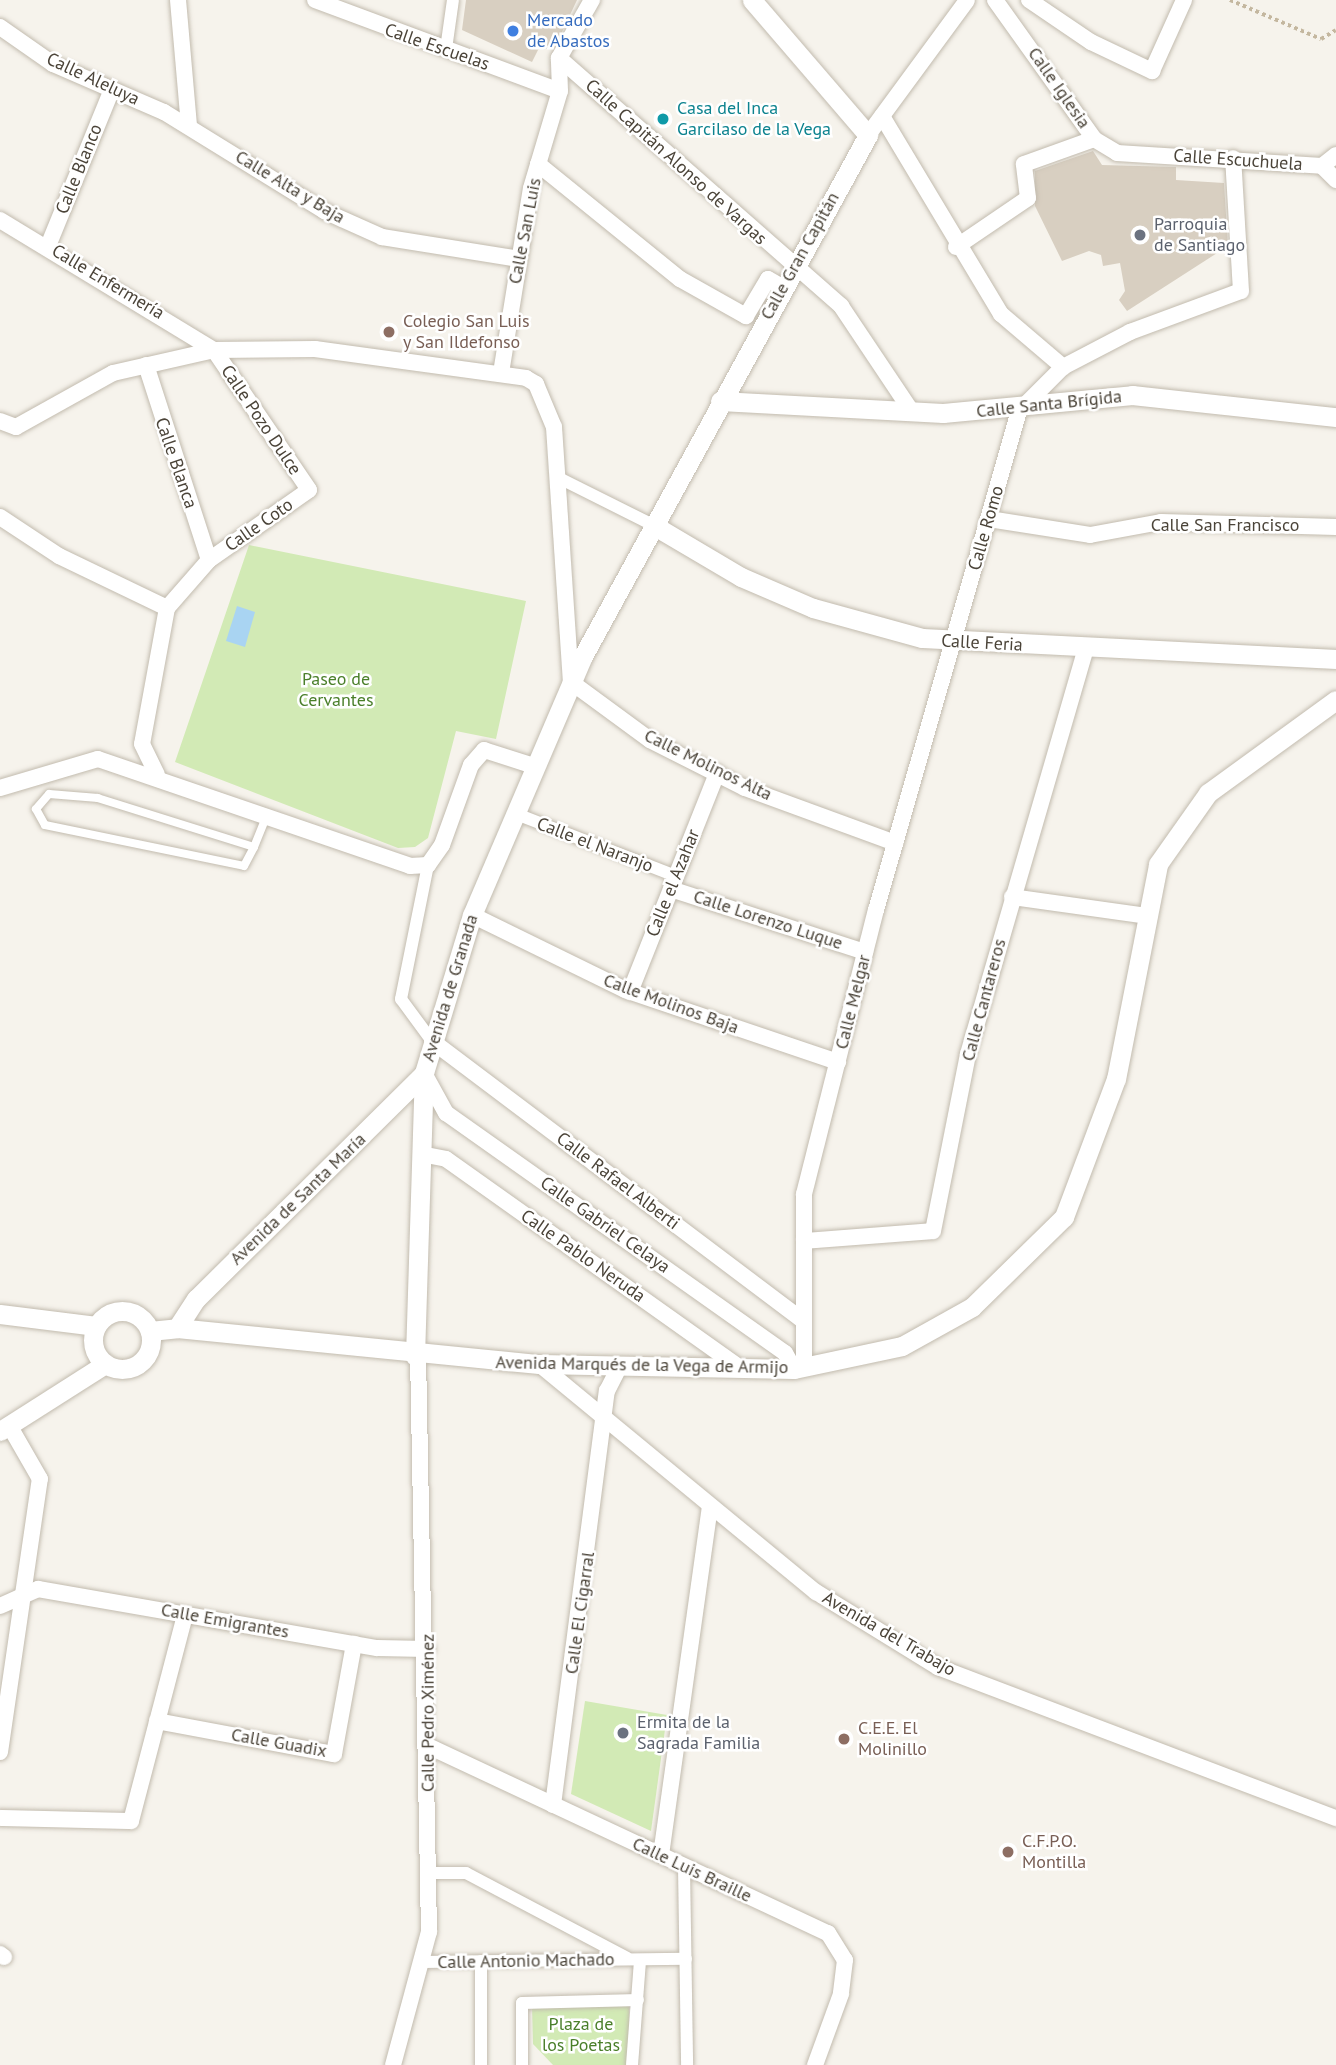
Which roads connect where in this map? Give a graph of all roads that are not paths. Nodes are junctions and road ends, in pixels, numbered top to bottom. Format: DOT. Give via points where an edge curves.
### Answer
graph roads {
  1 [pos="178,0"];
  2 [pos="315,0"];
  3 [pos="453,0"];
  4 [pos="752,0"];
  5 [pos="967,0"];
  6 [pos="995,0"];
  7 [pos="1029,0"];
  8 [pos="1184,0"];
  9 [pos="590,1"];
  10 [pos="0,27"];
  11 [pos="446,49"];
  12 [pos="559,58"];
  13 [pos="560,91"];
  14 [pos="111,92"];
  15 [pos="882,116"];
  16 [pos="189,125"];
  17 [pos="868,135"];
  18 [pos="1094,139"];
  19 [pos="1137,154"];
  20 [pos="1336,156"];
  21 [pos="1233,158"];
  22 [pos="538,164"];
  23 [pos="1322,166"];
  24 [pos="1336,180"];
  25 [pos="0,219"];
  26 [pos="48,246"];
  27 [pos="956,247"];
  28 [pos="519,259"];
  29 [pos="793,266"];
  30 [pos="782,287"];
  31 [pos="214,350"];
  32 [pos="146,365"];
  33 [pos="1063,367"];
  34 [pos="501,373"];
  35 [pos="720,401"];
  36 [pos="1019,411"];
  37 [pos="912,412"];
  38 [pos="1336,417"];
  39 [pos="0,421"];
  40 [pos="557,477"];
  41 [pos="309,490"];
  42 [pos="0,517"];
  43 [pos="989,519"];
  44 [pos="653,525"];
  45 [pos="1336,527"];
  46 [pos="209,560"];
  47 [pos="167,608"];
  48 [pos="952,644"];
  49 [pos="1086,647"];
  50 [pos="1336,659"];
  51 [pos="571,681"];
  52 [pos="1336,701"];
  53 [pos="534,766"];
  54 [pos="717,773"];
  55 [pos="158,775"];
  56 [pos="0,788"];
  57 [pos="514,813"];
  58 [pos="267,814"];
  59 [pos="895,843"];
  60 [pos="254,847"];
  61 [pos="428,865"];
  62 [pos="674,882"];
  63 [pos="1012,897"];
  64 [pos="472,915"];
  65 [pos="1148,916"];
  66 [pos="865,952"];
  67 [pos="630,992"];
  68 [pos="432,1041"];
  69 [pos="838,1062"];
  70 [pos="424,1073"];
  71 [pos="421,1154"];
  72 [pos="804,1241"];
  73 [pos="0,1314"];
  74 [pos="803,1321"];
  75 [pos="96,1326"];
  76 [pos="177,1328"];
  77 [pos="150,1331"];
  78 [pos="416,1356"];
  79 [pos="105,1364"];
  80 [pos="539,1364"];
  81 [pos="620,1366"];
  82 [pos="740,1368"];
  83 [pos="799,1369"];
  84 [pos="607,1422"];
  85 [pos="5,1428"];
  86 [pos="710,1508"];
  87 [pos="23,1592"];
  88 [pos="0,1606"];
  89 [pos="185,1615"];
  90 [pos="354,1644"];
  91 [pos="427,1649"];
  92 [pos="158,1721"];
  93 [pos="428,1746"];
  94 [pos="0,1752"];
  95 [pos="553,1805"];
  96 [pos="0,1818"];
  97 [pos="1336,1818"];
  98 [pos="661,1855"];
  99 [pos="684,1867"];
  100 [pos="429,1873"];
  101 [pos="686,1959"];
  102 [pos="635,1960"];
  103 [pos="481,1961"];
  104 [pos="422,1962"];
  105 [pos="638,2000"];
  106 [pos="393,2065"];
  107 [pos="481,2065"];
  108 [pos="522,2065"];
  109 [pos="632,2065"];
  110 [pos="687,2065"];
  111 [pos="815,2065"];
  1 -- 16 [label="street"];
  2 -- 11 [label="street, Calle Escuelas"];
  3 -- 11 [label="street"];
  4 -- 17 [label="street"];
  5 -- 15 [label="street, Calle Gran Capitán"];
  6 -- 18 [label="street, Calle Iglesia"];
  7 -- 8 [label="street" via="1091,42 1152,71"];
  9 -- 12 [label="street"];
  10 -- 14 [label="street, Calle Aleluya"];
  11 -- 13 [label="street, Calle Escuelas"];
  12 -- 13 [label="street, Calle San Luis"];
  12 -- 29 [label="street, Calle Capitán Alonso de Vargas"];
  13 -- 22 [label="street, Calle San Luis"];
  14 -- 16 [label="street, Calle Aleluya"];
  14 -- 26 [label="street, Calle Blanco"];
  15 -- 17 [label="street, Calle Gran Capitán"];
  15 -- 27 [label="street"];
  16 -- 28 [label="street, Calle Alta y Baja" via="324,211 382,237"];
  17 -- 29 [label="street, Calle Gran Capitán"];
  18 -- 19 [label="street, Calle Iglesia" via="1117,153"];
  18 -- 27 [label="street" via="1024,164 1028,198"];
  19 -- 21 [label="street, Calle Escuchuela"];
  20 -- 23 [label="street, Calle Escuchuela"];
  21 -- 23 [label="street, Calle Escuchuela"];
  21 -- 33 [label="street" via="1241,291 1130,332"];
  22 -- 28 [label="street, Calle San Luis"];
  22 -- 30 [label="street" via="680,279 746,316 768,279"];
  23 -- 24 [label="street"];
  25 -- 26 [label="street, Calle Enfermería"];
  26 -- 31 [label="street, Calle Enfermería"];
  27 -- 33 [label="street" via="1001,314"];
  28 -- 34 [label="street, Calle San Luis"];
  29 -- 30 [label="street, Calle Gran Capitán"];
  29 -- 37 [label="street, Calle Capitán Alonso de Vargas" via="858,327"];
  30 -- 35 [label="street, Calle Gran Capitán"];
  31 -- 32 [label="street"];
  31 -- 34 [label="street" via="315,349"];
  31 -- 41 [label="street, Calle Pozo Dulce"];
  32 -- 39 [label="street" via="113,373 16,427"];
  32 -- 46 [label="street, Calle Blanca"];
  33 -- 36 [label="street"];
  34 -- 40 [label="street" via="536,384 554,427"];
  35 -- 37 [label="street, Calle Santa Brígida"];
  35 -- 44 [label="street, Calle Gran Capitán"];
  36 -- 37 [label="street, Calle Santa Brígida"];
  36 -- 38 [label="street, Calle Santa Brígida" via="1132,395"];
  36 -- 43 [label="street, Calle Romo"];
  40 -- 44 [label="street"];
  40 -- 51 [label="street" via="559,581"];
  41 -- 46 [label="street, Calle Coto"];
  42 -- 47 [label="street" via="59,556"];
  43 -- 45 [label="street, Calle San Francisco" via="1090,535 1161,522"];
  43 -- 48 [label="street, Calle Romo"];
  44 -- 48 [label="street, Calle Feria" via="741,578 813,608"];
  44 -- 51 [label="street, Calle Gran Capitán"];
  46 -- 47 [label="street"];
  47 -- 55 [label="street" via="142,744"];
  48 -- 49 [label="street, Calle Feria"];
  48 -- 59 [label="street, Calle Melgar"];
  49 -- 50 [label="street, Calle Feria"];
  49 -- 63 [label="street, Calle Cantareros"];
  51 -- 53 [label="street, Avenida de Granada"];
  51 -- 54 [label="street, Calle Molinos Alta" via="650,740"];
  52 -- 65 [label="street, Avenida Marqués de la Vega de Armijo" via="1208,793 1158,864"];
  53 -- 57 [label="street, Avenida de Granada"];
  53 -- 61 [label="street" via="484,750"];
  54 -- 59 [label="street, Calle Molinos Alta"];
  54 -- 62 [label="street, Calle el Azahar"];
  55 -- 56 [label="street" via="98,759"];
  55 -- 58 [label="street"];
  57 -- 62 [label="street, Calle el Naranjo"];
  57 -- 64 [label="street, Avenida de Granada"];
  58 -- 60 [label="lane"];
  58 -- 61 [label="street" via="410,866"];
  59 -- 66 [label="street, Calle Melgar"];
  60 -- 60 [label="lane" via="98,798 49,794 36,809 45,825 165,853 180,850 244,866"];
  61 -- 68 [label="street" via="401,999 411,1021"];
  62 -- 66 [label="street, Calle Lorenzo Luque"];
  62 -- 67 [label="street, Calle el Azahar"];
  63 -- 65 [label="street"];
  63 -- 72 [label="street, Calle Cantareros" via="968,1055 933,1231"];
  64 -- 67 [label="street, Calle Molinos Baja"];
  64 -- 68 [label="street, Avenida de Granada"];
  65 -- 83 [label="street, Avenida Marqués de la Vega de Armijo" via="1116,1079 1064,1217 972,1307 902,1346"];
  66 -- 69 [label="street, Calle Melgar"];
  67 -- 69 [label="street, Calle Molinos Baja"];
  68 -- 70 [label="street, Avenida de Granada"];
  68 -- 74 [label="street, Calle Rafael Alberti"];
  69 -- 72 [label="street, Calle Melgar" via="804,1194"];
  70 -- 71 [label="street, Avenida de Granada"];
  70 -- 76 [label="street, Avenida de Santa María" via="195,1299"];
  70 -- 83 [label="street, Calle Gabriel Celaya" via="446,1113 785,1353"];
  71 -- 78 [label="street, Avenida de Granada"];
  71 -- 82 [label="street, Calle Pablo Neruda" via="446,1159"];
  72 -- 74 [label="street, Calle Melgar"];
  73 -- 75 [label="street"];
  74 -- 83 [label="street, Calle Melgar"];
  75 -- 77 [label="street" via="104,1316 128,1311"];
  75 -- 79 [label="street" via="96,1354"];
  76 -- 77 [label="street, Avenida Marqués de la Vega de Armijo"];
  76 -- 78 [label="street, Avenida Marqués de la Vega de Armijo"];
  77 -- 79 [label="street" via="143,1361 117,1369"];
  78 -- 80 [label="street, Avenida Marqués de la Vega de Armijo"];
  78 -- 91 [label="street, Calle Pedro Ximénez"];
  79 -- 85 [label="street"];
  80 -- 81 [label="street, Avenida Marqués de la Vega de Armijo"];
  80 -- 84 [label="street, Avenida del Trabajo"];
  81 -- 82 [label="street, Avenida Marqués de la Vega de Armijo"];
  81 -- 84 [label="street, Calle El Cigarral" via="607,1391"];
  82 -- 83 [label="street, Avenida Marqués de la Vega de Armijo"];
  84 -- 86 [label="street, Avenida del Trabajo"];
  84 -- 95 [label="street, Calle El Cigarral"];
  85 -- 87 [label="street" via="40,1479"];
  86 -- 97 [label="street, Avenida del Trabajo" via="817,1592 938,1667"];
  86 -- 98 [label="street"];
  87 -- 88 [label="street"];
  87 -- 89 [label="street, Calle Emigrantes" via="38,1589"];
  87 -- 94 [label="street"];
  89 -- 90 [label="street, Calle Emigrantes"];
  89 -- 92 [label="street"];
  90 -- 91 [label="street, Calle Emigrantes"];
  90 -- 92 [label="street, Calle Guadix" via="334,1754"];
  91 -- 93 [label="street, Calle Pedro Ximénez"];
  92 -- 96 [label="street" via="131,1821"];
  93 -- 95 [label="street, Calle Luis Braille"];
  93 -- 100 [label="street, Calle Pedro Ximénez"];
  95 -- 98 [label="street, Calle Luis Braille"];
  98 -- 99 [label="street, Calle Luis Braille"];
  99 -- 101 [label="street"];
  99 -- 111 [label="street, Calle Luis Braille" via="828,1933 845,1960 841,1994"];
  100 -- 102 [label="street, Calle Antonio Machado" via="466,1873"];
  100 -- 104 [label="street, Calle Pedro Ximénez"];
  101 -- 102 [label="street, Calle Antonio Machado"];
  101 -- 110 [label="street"];
  102 -- 103 [label="street, Calle Antonio Machado"];
  102 -- 105 [label="street"];
  103 -- 104 [label="street, Calle Antonio Machado"];
  103 -- 107 [label="street"];
  104 -- 106 [label="street, Calle Pedro Ximénez"];
  105 -- 108 [label="street" via="522,2003"];
  105 -- 109 [label="street"];
}
